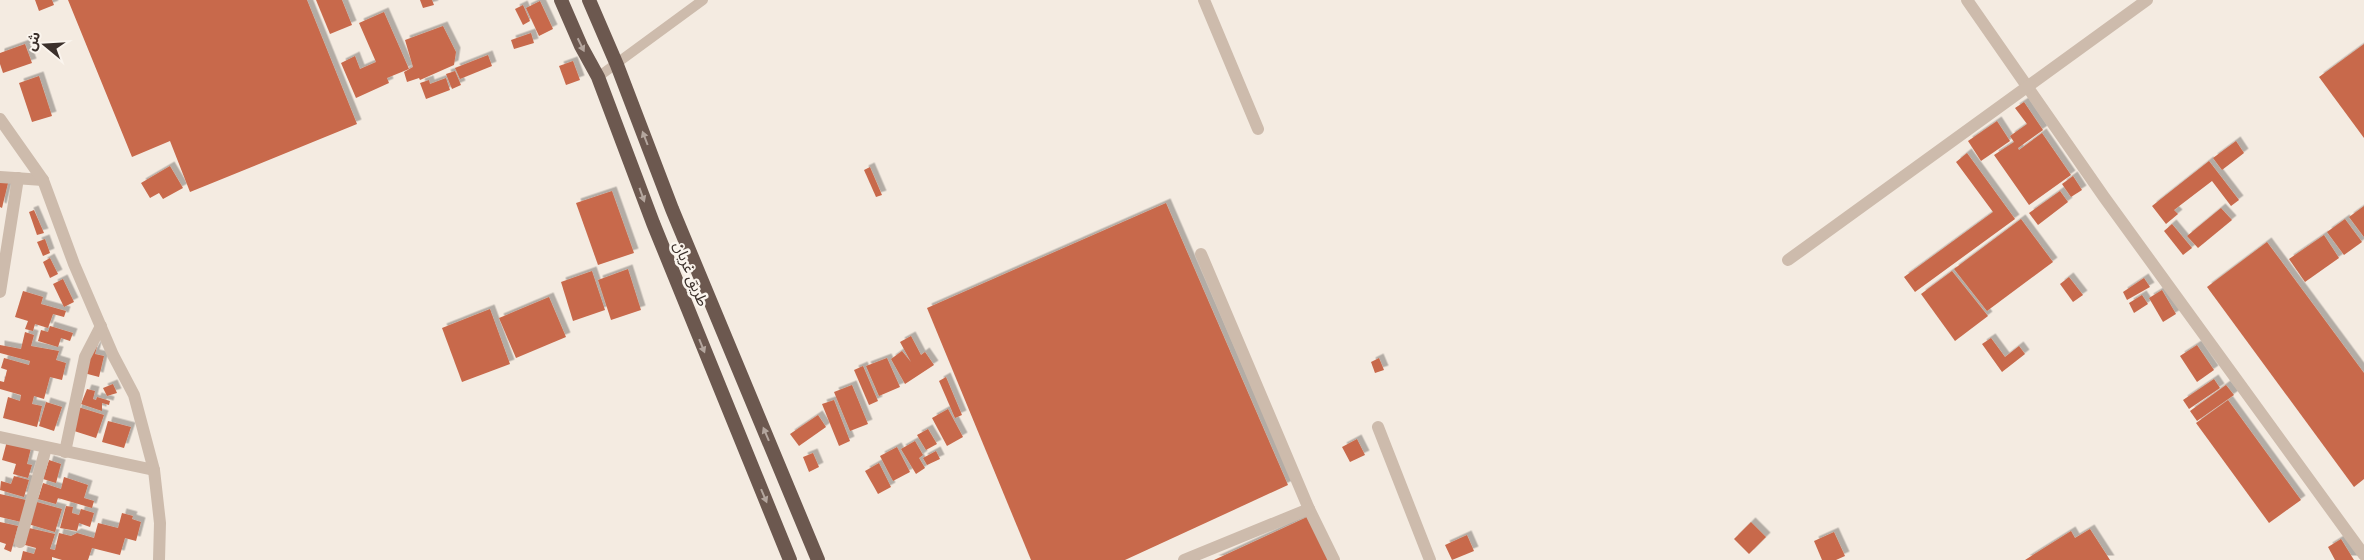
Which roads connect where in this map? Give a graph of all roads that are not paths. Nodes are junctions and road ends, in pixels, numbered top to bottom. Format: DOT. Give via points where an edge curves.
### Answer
graph roads {
  1 [pos="561,0"];
  2 [pos="589,0"];
  3 [pos="703,0"];
  4 [pos="1204,0"];
  5 [pos="1967,0"];
  6 [pos="2147,0"];
  7 [pos="617,65"];
  8 [pos="598,77"];
  9 [pos="2028,85"];
  10 [pos="0,119"];
  11 [pos="1258,128"];
  12 [pos="0,177"];
  13 [pos="18,178"];
  14 [pos="43,180"];
  15 [pos="1201,254"];
  16 [pos="1788,260"];
  17 [pos="0,292"];
  18 [pos="101,326"];
  19 [pos="1378,427"];
  20 [pos="0,437"];
  21 [pos="46,448"];
  22 [pos="65,452"];
  23 [pos="154,470"];
  24 [pos="1309,509"];
  25 [pos="20,542"];
  26 [pos="2364,555"];
  27 [pos="159,560"];
  28 [pos="790,560"];
  29 [pos="818,560"];
  30 [pos="1184,560"];
  31 [pos="1334,560"];
  32 [pos="1430,560"];
  1 -- 8 [label="highway, طريق غريان, one-way"];
  2 -- 7 [label="highway, طريق غريان"];
  3 -- 7 [label="lane"];
  4 -- 11 [label="street"];
  5 -- 9 [label="street"];
  6 -- 9 [label="street"];
  7 -- 8 [label="lane"];
  29 -- 7 [label="highway, طريق غريان, one-way" via="672,209"];
  8 -- 28 [label="highway, طريق غريان, one-way" via="653,223"];
  9 -- 16 [label="street"];
  9 -- 26 [label="street" via="2104,196"];
  10 -- 14 [label="street"];
  12 -- 13 [label="street"];
  13 -- 14 [label="street"];
  13 -- 17 [label="street"];
  14 -- 18 [label="street"];
  15 -- 24 [label="street"];
  18 -- 22 [label="street" via="85,357"];
  18 -- 23 [label="street" via="134,395"];
  19 -- 32 [label="street"];
  20 -- 21 [label="street"];
  21 -- 22 [label="street"];
  21 -- 25 [label="street"];
  22 -- 23 [label="street"];
  23 -- 27 [label="street" via="160,522"];
  24 -- 30 [label="street"];
  24 -- 31 [label="street"];
}
